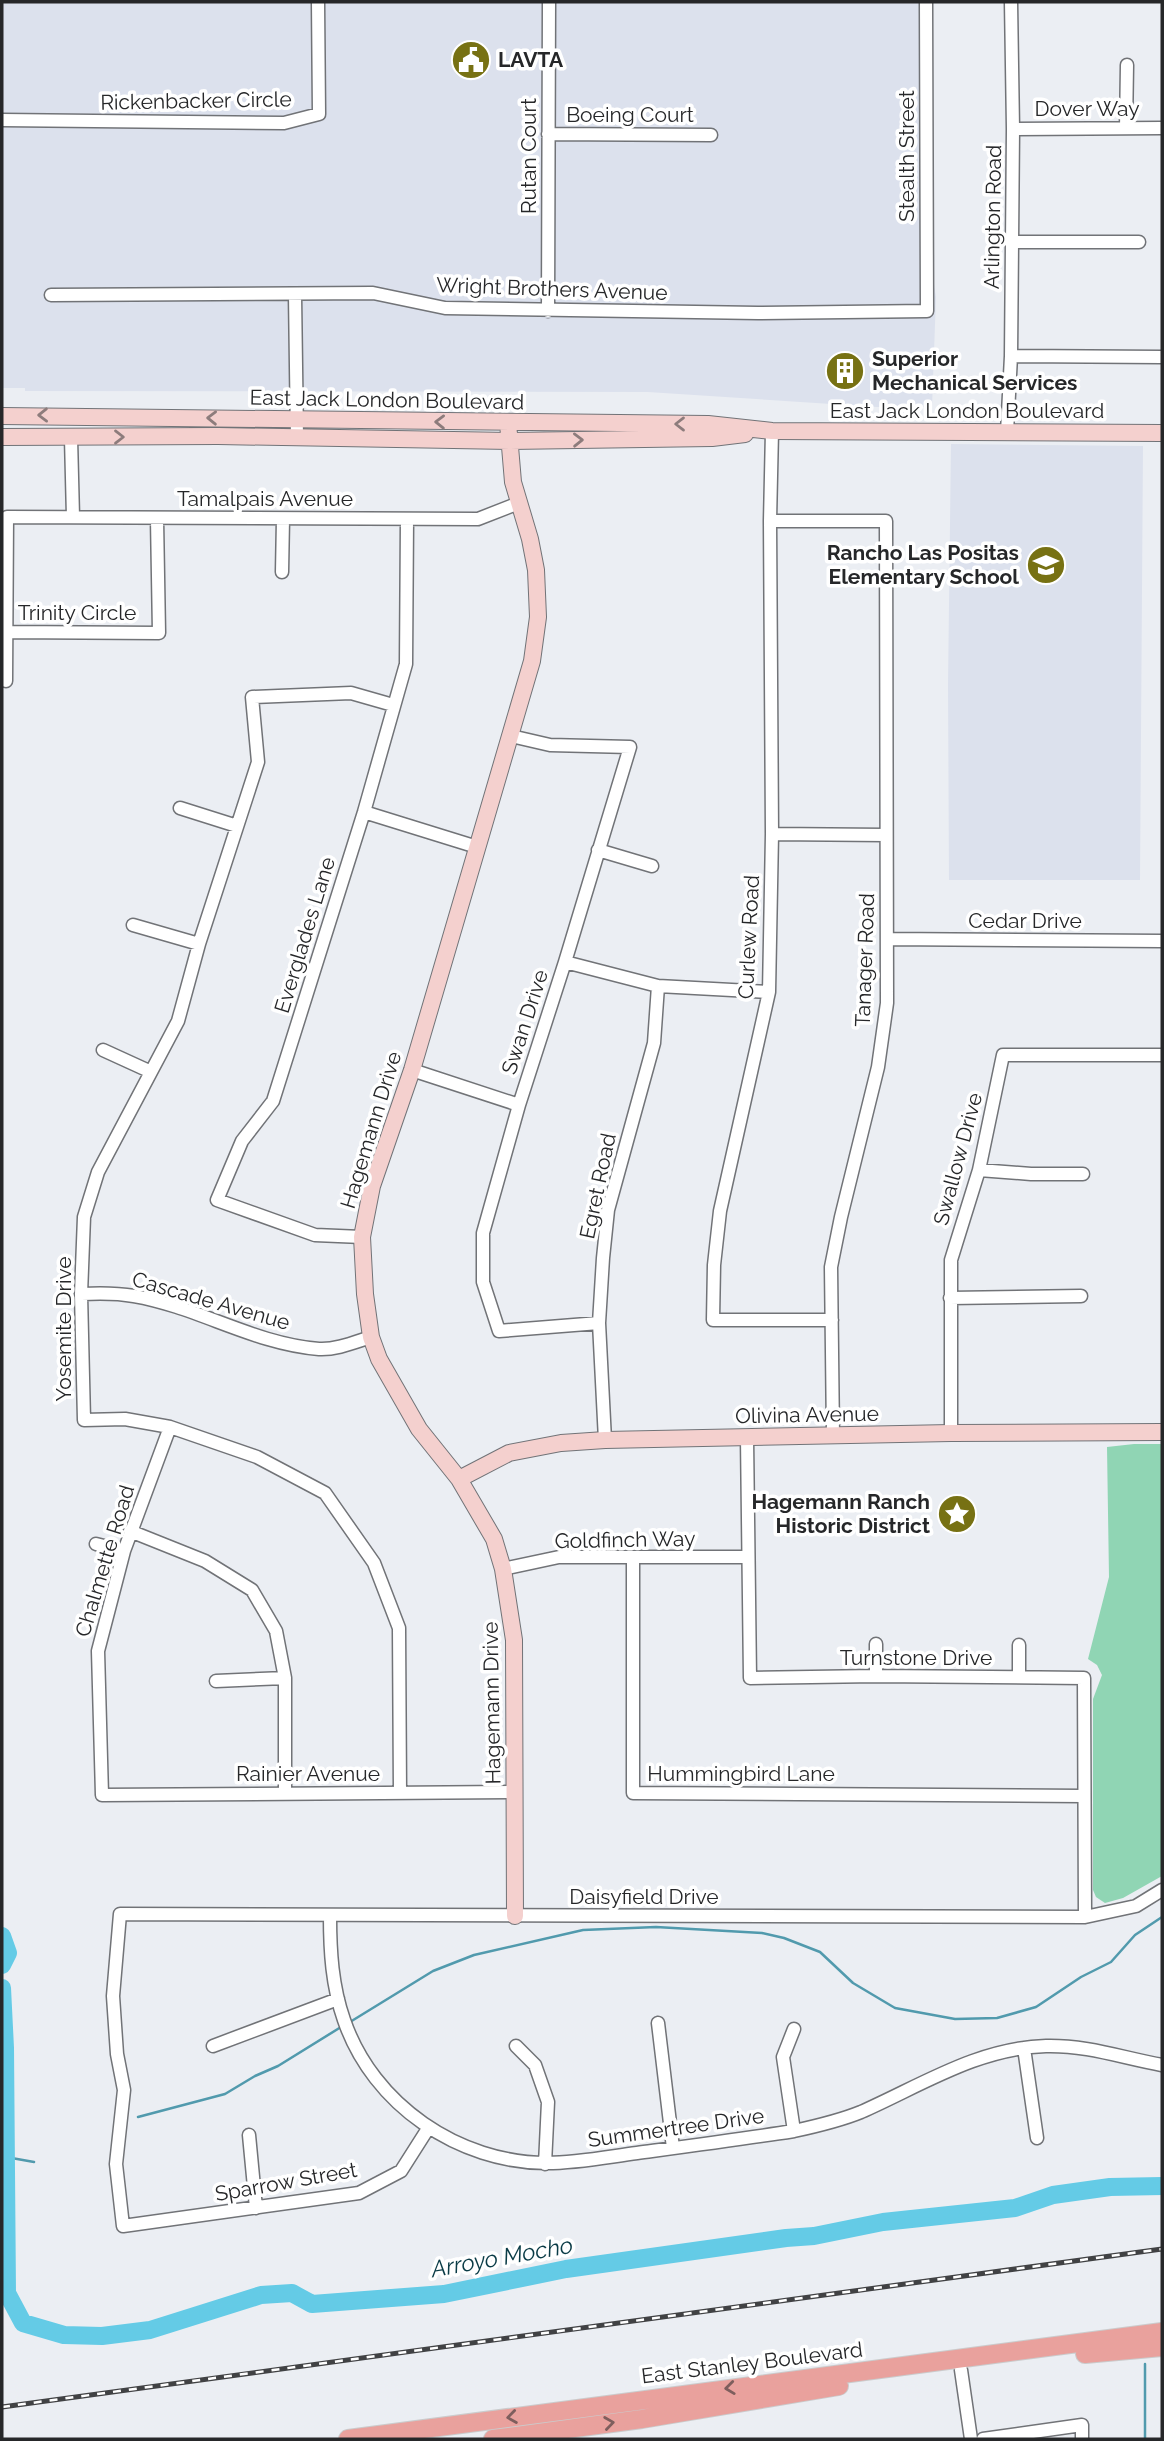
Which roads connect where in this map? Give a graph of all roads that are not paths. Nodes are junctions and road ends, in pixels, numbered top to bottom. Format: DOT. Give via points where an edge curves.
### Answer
graph roads {
  1 [pos="318,2"];
  2 [pos="549,2"];
  3 [pos="926,2"];
  4 [pos="1011,2"];
  5 [pos="1127,65"];
  6 [pos="2,120"];
  7 [pos="1126,128"];
  8 [pos="1162,128"];
  9 [pos="1013,129"];
  10 [pos="548,134"];
  11 [pos="711,135"];
  12 [pos="1011,242"];
  13 [pos="1139,242"];
  14 [pos="51,295"];
  15 [pos="295,295"];
  16 [pos="548,311"];
  17 [pos="928,311"];
  18 [pos="1011,356"];
  19 [pos="1162,357"];
  20 [pos="2,416"];
  21 [pos="297,420"];
  22 [pos="508,422"];
  23 [pos="772,431"];
  24 [pos="1007,432"];
  25 [pos="1162,433"];
  26 [pos="2,437"];
  27 [pos="71,438"];
  28 [pos="297,438"];
  29 [pos="510,441"];
  30 [pos="519,503"];
  31 [pos="73,517"];
  32 [pos="157,519"];
  33 [pos="283,519"];
  34 [pos="407,519"];
  35 [pos="770,521"];
  36 [pos="282,572"];
  37 [pos="6,632"];
  38 [pos="6,681"];
  39 [pos="393,705"];
  40 [pos="511,736"];
  41 [pos="180,808"];
  42 [pos="364,812"];
  43 [pos="237,826"];
  44 [pos="772,834"];
  45 [pos="886,835"];
  46 [pos="477,847"];
  47 [pos="598,850"];
  48 [pos="652,866"];
  49 [pos="133,925"];
  50 [pos="887,939"];
  51 [pos="1162,941"];
  52 [pos="199,944"];
  53 [pos="565,962"];
  54 [pos="658,986"];
  55 [pos="769,992"];
  56 [pos="103,1050"];
  57 [pos="1162,1055"];
  58 [pos="412,1070"];
  59 [pos="149,1071"];
  60 [pos="519,1105"];
  61 [pos="979,1170"];
  62 [pos="1083,1174"];
  63 [pos="362,1237"];
  64 [pos="81,1294"];
  65 [pos="1081,1296"];
  66 [pos="950,1298"];
  67 [pos="832,1320"];
  68 [pos="599,1323"];
  69 [pos="371,1337"];
  70 [pos="170,1427"];
  71 [pos="1162,1432"];
  72 [pos="951,1433"];
  73 [pos="833,1436"];
  74 [pos="747,1438"];
  75 [pos="605,1440"];
  76 [pos="459,1479"];
  77 [pos="130,1531"];
  78 [pos="96,1545"];
  79 [pos="124,1550"];
  80 [pos="748,1557"];
  81 [pos="633,1558"];
  82 [pos="503,1569"];
  83 [pos="876,1644"];
  84 [pos="1019,1645"];
  85 [pos="876,1676"];
  86 [pos="285,1678"];
  87 [pos="1019,1678"];
  88 [pos="216,1681"];
  89 [pos="515,1792"];
  90 [pos="400,1793"];
  91 [pos="285,1794"];
  92 [pos="102,1795"];
  93 [pos="1083,1796"];
  94 [pos="1162,1890"];
  95 [pos="330,1916"];
  96 [pos="515,1916"];
  97 [pos="1085,1917"];
  98 [pos="338,1999"];
  99 [pos="658,2023"];
  100 [pos="794,2029"];
  101 [pos="213,2046"];
  102 [pos="516,2046"];
  103 [pos="1024,2048"];
  104 [pos="1162,2065"];
  105 [pos="429,2127"];
  106 [pos="794,2131"];
  107 [pos="249,2135"];
  108 [pos="1037,2138"];
  109 [pos="673,2148"];
  110 [pos="545,2164"];
  111 [pos="256,2208"];
  112 [pos="123,2226"];
  113 [pos="1162,2332"];
  114 [pos="1162,2347"];
  115 [pos="961,2370"];
  116 [pos="431,2433"];
  117 [pos="348,2439"];
  118 [pos="493,2439"];
  119 [pos="971,2439"];
  120 [pos="983,2439"];
  121 [pos="1082,2439"];
  1 -- 6 [label="street, Rickenbacker Circle" via="319,114 284,123"];
  2 -- 10 [label="street, Rutan Court"];
  3 -- 17 [label="street, Stealth Street"];
  4 -- 9 [label="street, Arlington Road"];
  5 -- 7 [label="street"];
  7 -- 8 [label="street, Dover Way"];
  7 -- 9 [label="street, Dover Way"];
  9 -- 12 [label="street, Arlington Road"];
  10 -- 11 [label="street, Boeing Court"];
  10 -- 16 [label="street, Rutan Court"];
  12 -- 13 [label="street"];
  12 -- 18 [label="street, Arlington Road"];
  14 -- 15 [label="street, Wright Brothers Avenue"];
  15 -- 16 [label="street, Wright Brothers Avenue" via="373,293 445,308"];
  15 -- 21 [label="street"];
  16 -- 17 [label="street, Wright Brothers Avenue"];
  18 -- 19 [label="street"];
  18 -- 24 [label="street, Arlington Road"];
  21 -- 20 [label="street, East Jack London Boulevard, one-way"];
  22 -- 21 [label="street, East Jack London Boulevard, one-way"];
  21 -- 28 [label="street"];
  23 -- 22 [label="street, East Jack London Boulevard, one-way" via="708,424"];
  22 -- 29 [label="street, Hagemann Drive"];
  23 -- 24 [label="street, East Jack London Boulevard"];
  29 -- 23 [label="street, East Jack London Boulevard, one-way" via="712,438"];
  23 -- 35 [label="street, Curlew Road"];
  24 -- 25 [label="street, East Jack London Boulevard"];
  26 -- 27 [label="street, East Jack London Boulevard"];
  27 -- 28 [label="street, East Jack London Boulevard, one-way"];
  27 -- 31 [label="street"];
  28 -- 29 [label="street, East Jack London Boulevard"];
  29 -- 30 [label="street, Hagemann Drive"];
  30 -- 34 [label="street, Tamalpais Avenue" via="478,519"];
  30 -- 40 [label="street, Hagemann Drive" via="536,570 538,617 532,661"];
  31 -- 32 [label="street, Tamalpais Avenue"];
  31 -- 37 [label="street, Tamalpais Avenue" via="7,517"];
  32 -- 33 [label="street, Tamalpais Avenue"];
  32 -- 37 [label="street, Trinity Circle" via="159,633"];
  33 -- 34 [label="street, Tamalpais Avenue"];
  33 -- 36 [label="street"];
  34 -- 39 [label="street, Everglades Lane" via="405,664"];
  35 -- 44 [label="street, Curlew Road"];
  35 -- 45 [label="street, Tanager Road" via="886,521"];
  37 -- 38 [label="street"];
  39 -- 42 [label="street, Everglades Lane"];
  39 -- 43 [label="street, Yosemite Drive" via="351,693 252,697 258,762"];
  40 -- 46 [label="street, Hagemann Drive"];
  40 -- 47 [label="street, Swan Drive" via="550,745 631,747"];
  41 -- 43 [label="street"];
  42 -- 46 [label="street"];
  42 -- 63 [label="street, Everglades Lane" via="273,1101 242,1141 217,1200 315,1235"];
  43 -- 52 [label="street, Yosemite Drive"];
  44 -- 45 [label="street"];
  44 -- 55 [label="street, Curlew Road"];
  45 -- 50 [label="street, Tanager Road"];
  46 -- 58 [label="street, Hagemann Drive"];
  47 -- 48 [label="street"];
  47 -- 53 [label="street, Swan Drive"];
  49 -- 52 [label="street"];
  50 -- 51 [label="street, Cedar Drive"];
  50 -- 67 [label="street, Tanager Road" via="887,1003 878,1067 831,1267"];
  52 -- 59 [label="street, Yosemite Drive" via="178,1021"];
  53 -- 54 [label="street"];
  53 -- 60 [label="street, Swan Drive"];
  54 -- 55 [label="street"];
  54 -- 68 [label="street, Egret Road" via="654,1043 608,1210"];
  55 -- 67 [label="street, Curlew Road" via="720,1211 713,1320"];
  56 -- 59 [label="street"];
  57 -- 61 [label="street, Swallow Drive" via="1003,1055"];
  58 -- 60 [label="street"];
  58 -- 63 [label="street, Hagemann Drive" via="372,1186"];
  59 -- 64 [label="street, Yosemite Drive" via="98,1172 84,1217"];
  60 -- 68 [label="street, Swan Drive" via="483,1233 483,1282 499,1331"];
  61 -- 62 [label="street"];
  61 -- 66 [label="street, Swallow Drive" via="951,1260"];
  63 -- 69 [label="street, Hagemann Drive"];
  64 -- 69 [label="street, Cascade Avenue" via="135,1296 271,1340 321,1349"];
  64 -- 70 [label="street, Yosemite Drive" via="84,1420 125,1419"];
  65 -- 66 [label="street"];
  66 -- 72 [label="street, Swallow Drive"];
  67 -- 73 [label="street, Tanager Road"];
  68 -- 75 [label="street, Egret Road"];
  69 -- 76 [label="street, Hagemann Drive" via="419,1429"];
  70 -- 77 [label="street, Chalmette Road"];
  70 -- 90 [label="street, Yosemite Drive" via="257,1457 324,1493 374,1563 399,1628"];
  71 -- 72 [label="street, Olivina Avenue"];
  72 -- 73 [label="street, Olivina Avenue"];
  73 -- 74 [label="street, Olivina Avenue"];
  74 -- 75 [label="street, Olivina Avenue"];
  74 -- 80 [label="street, Turnstone Drive"];
  75 -- 76 [label="street, Olivina Avenue" via="509,1453"];
  76 -- 82 [label="street, Hagemann Drive" via="494,1539"];
  77 -- 79 [label="street, Chalmette Road"];
  77 -- 86 [label="street" via="205,1561 252,1590 276,1632"];
  78 -- 79 [label="street"];
  79 -- 92 [label="street, Chalmette Road" via="98,1651"];
  80 -- 81 [label="street, Goldfinch Way"];
  80 -- 85 [label="street, Turnstone Drive" via="750,1678"];
  81 -- 82 [label="street, Goldfinch Way" via="559,1557"];
  81 -- 93 [label="street, Hummingbird Lane" via="633,1793"];
  82 -- 89 [label="street, Hagemann Drive" via="514,1640"];
  83 -- 85 [label="street"];
  84 -- 87 [label="street"];
  85 -- 87 [label="street, Turnstone Drive"];
  86 -- 88 [label="street"];
  86 -- 91 [label="street"];
  87 -- 93 [label="street, Turnstone Drive" via="1084,1678"];
  89 -- 90 [label="street, Rainier Avenue"];
  89 -- 96 [label="street, Hagemann Drive"];
  90 -- 91 [label="street, Rainier Avenue"];
  91 -- 92 [label="street, Rainier Avenue"];
  93 -- 97 [label="street, Turnstone Drive"];
  94 -- 97 [label="street, Daisyfield Drive" via="1136,1906"];
  95 -- 96 [label="street, Daisyfield Drive"];
  95 -- 98 [label="street, Summertree Drive"];
  95 -- 112 [label="street, Daisyfield Drive" via="120,1914 113,1996 124,2090 116,2164"];
  96 -- 97 [label="street, Daisyfield Drive"];
  98 -- 101 [label="street"];
  98 -- 105 [label="street, Summertree Drive" via="354,2044 370,2071"];
  99 -- 109 [label="street"];
  100 -- 106 [label="street" via="783,2057"];
  102 -- 110 [label="street" via="535,2065 548,2102"];
  103 -- 104 [label="street, Summertree Drive" via="1100,2050"];
  103 -- 106 [label="street, Summertree Drive" via="975,2059 860,2112"];
  103 -- 108 [label="street"];
  105 -- 110 [label="street, Summertree Drive" via="480,2153"];
  105 -- 111 [label="street, Sparrow Street" via="401,2171 359,2193"];
  106 -- 109 [label="street, Summertree Drive"];
  107 -- 111 [label="street"];
  109 -- 110 [label="street, Summertree Drive"];
  111 -- 112 [label="street, Sparrow Street"];
  113 -- 116 [label="main road, East Stanley Boulevard, one-way"];
  114 -- 115 [label="main road, East Stanley Boulevard"];
  118 -- 115 [label="main road, East Stanley Boulevard, one-way"];
  115 -- 119 [label="street"];
  116 -- 117 [label="main road, East Stanley Boulevard"];
  120 -- 121 [label="street" via="1082,2426"];
}
